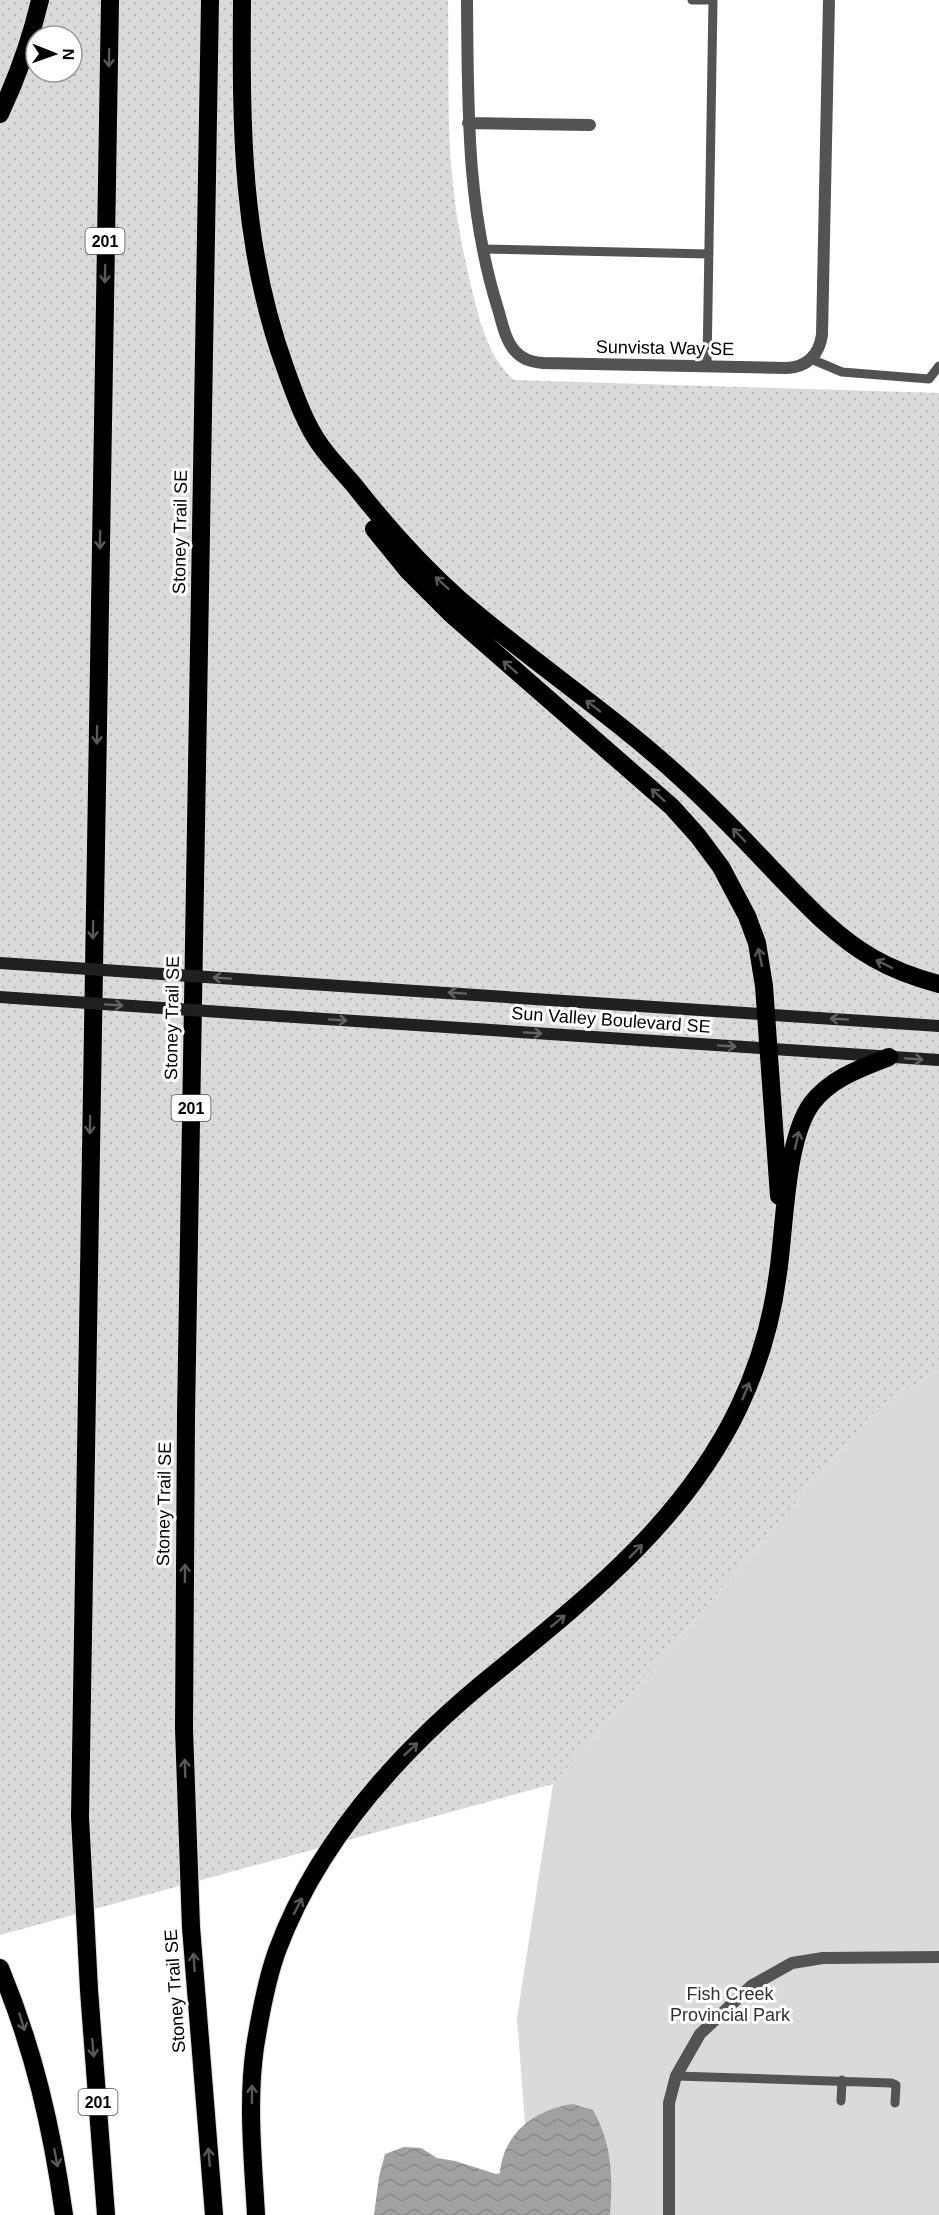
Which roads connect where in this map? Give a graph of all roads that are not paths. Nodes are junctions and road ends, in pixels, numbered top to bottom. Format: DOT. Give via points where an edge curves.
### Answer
graph roads {
  1 [pos="40,0"];
  2 [pos="110,0"];
  3 [pos="210,0"];
  4 [pos="242,0"];
  5 [pos="467,0"];
  6 [pos="692,0"];
  7 [pos="713,0"];
  8 [pos="829,0"];
  9 [pos="0,114"];
  10 [pos="468,123"];
  11 [pos="590,125"];
  12 [pos="482,249"];
  13 [pos="709,254"];
  14 [pos="811,359"];
  15 [pos="707,366"];
  16 [pos="939,366"];
  17 [pos="320,445"];
  18 [pos="0,963"];
  19 [pos="939,984"];
  20 [pos="0,997"];
  21 [pos="766,1015"];
  22 [pos="939,1026"];
  23 [pos="769,1049"];
  24 [pos="890,1057"];
  25 [pos="939,1060"];
  26 [pos="782,1239"];
  27 [pos="939,1957"];
  28 [pos="0,1968"];
  29 [pos="676,2076"];
  30 [pos="842,2080"];
  31 [pos="841,2101"];
  32 [pos="895,2103"];
  33 [pos="64,2215"];
  34 [pos="106,2215"];
  35 [pos="214,2215"];
  36 [pos="256,2215"];
  37 [pos="669,2215"];
  1 -- 9 [label="highway"];
  2 -- 34 [label="highway, 201, one-way" via="80,1817"];
  35 -- 3 [label="highway, Stoney Trail SE / 201, one-way" via="191,1927 184,1729"];
  4 -- 17 [label="highway" via="243,148 254,254 278,348"];
  5 -- 10 [label="street, Sunvista Way SE"];
  6 -- 7 [label="lane"];
  7 -- 13 [label="lane"];
  8 -- 14 [label="street" via="822,335"];
  10 -- 11 [label="street"];
  10 -- 12 [label="street, Sunvista Way SE"];
  12 -- 13 [label="lane"];
  12 -- 15 [label="street, Sunvista Way SE" via="506,335 516,352 531,362"];
  13 -- 15 [label="lane"];
  14 -- 15 [label="street, Sunvista Way SE" via="796,368"];
  14 -- 16 [label="lane" via="842,372 928,379"];
  19 -- 17 [label="highway, one-way" via="879,962 829,926 667,765 433,575"];
  21 -- 17 [label="highway, one-way" via="755,936 735,892 706,845 657,794 420,583 376,532"];
  21 -- 18 [label="main road, Sun Valley Boulevard SE, one-way, bridge"];
  20 -- 23 [label="main road, Sun Valley Boulevard SE, one-way, bridge"];
  22 -- 21 [label="main road, Sun Valley Boulevard SE, one-way"];
  21 -- 23 [label="highway"];
  23 -- 24 [label="main road, Sun Valley Boulevard SE"];
  23 -- 26 [label="highway"];
  24 -- 25 [label="main road, Sun Valley Boulevard SE, one-way"];
  26 -- 24 [label="highway, one-way" via="796,1142 807,1111 839,1079"];
  36 -- 26 [label="highway, one-way" via="252,2153 255,2049 277,1953 318,1868 341,1830 405,1755 483,1682 610,1577 691,1488 727,1431 753,1374 773,1305"];
  27 -- 29 [label="street" via="823,1958 792,1964 751,1986 700,2034"];
  28 -- 33 [label="highway, one-way" via="20,2015 44,2101"];
  29 -- 30 [label="lane"];
  29 -- 37 [label="street" via="669,2103"];
  30 -- 31 [label="lane"];
  30 -- 32 [label="lane" via="896,2085"];
}
